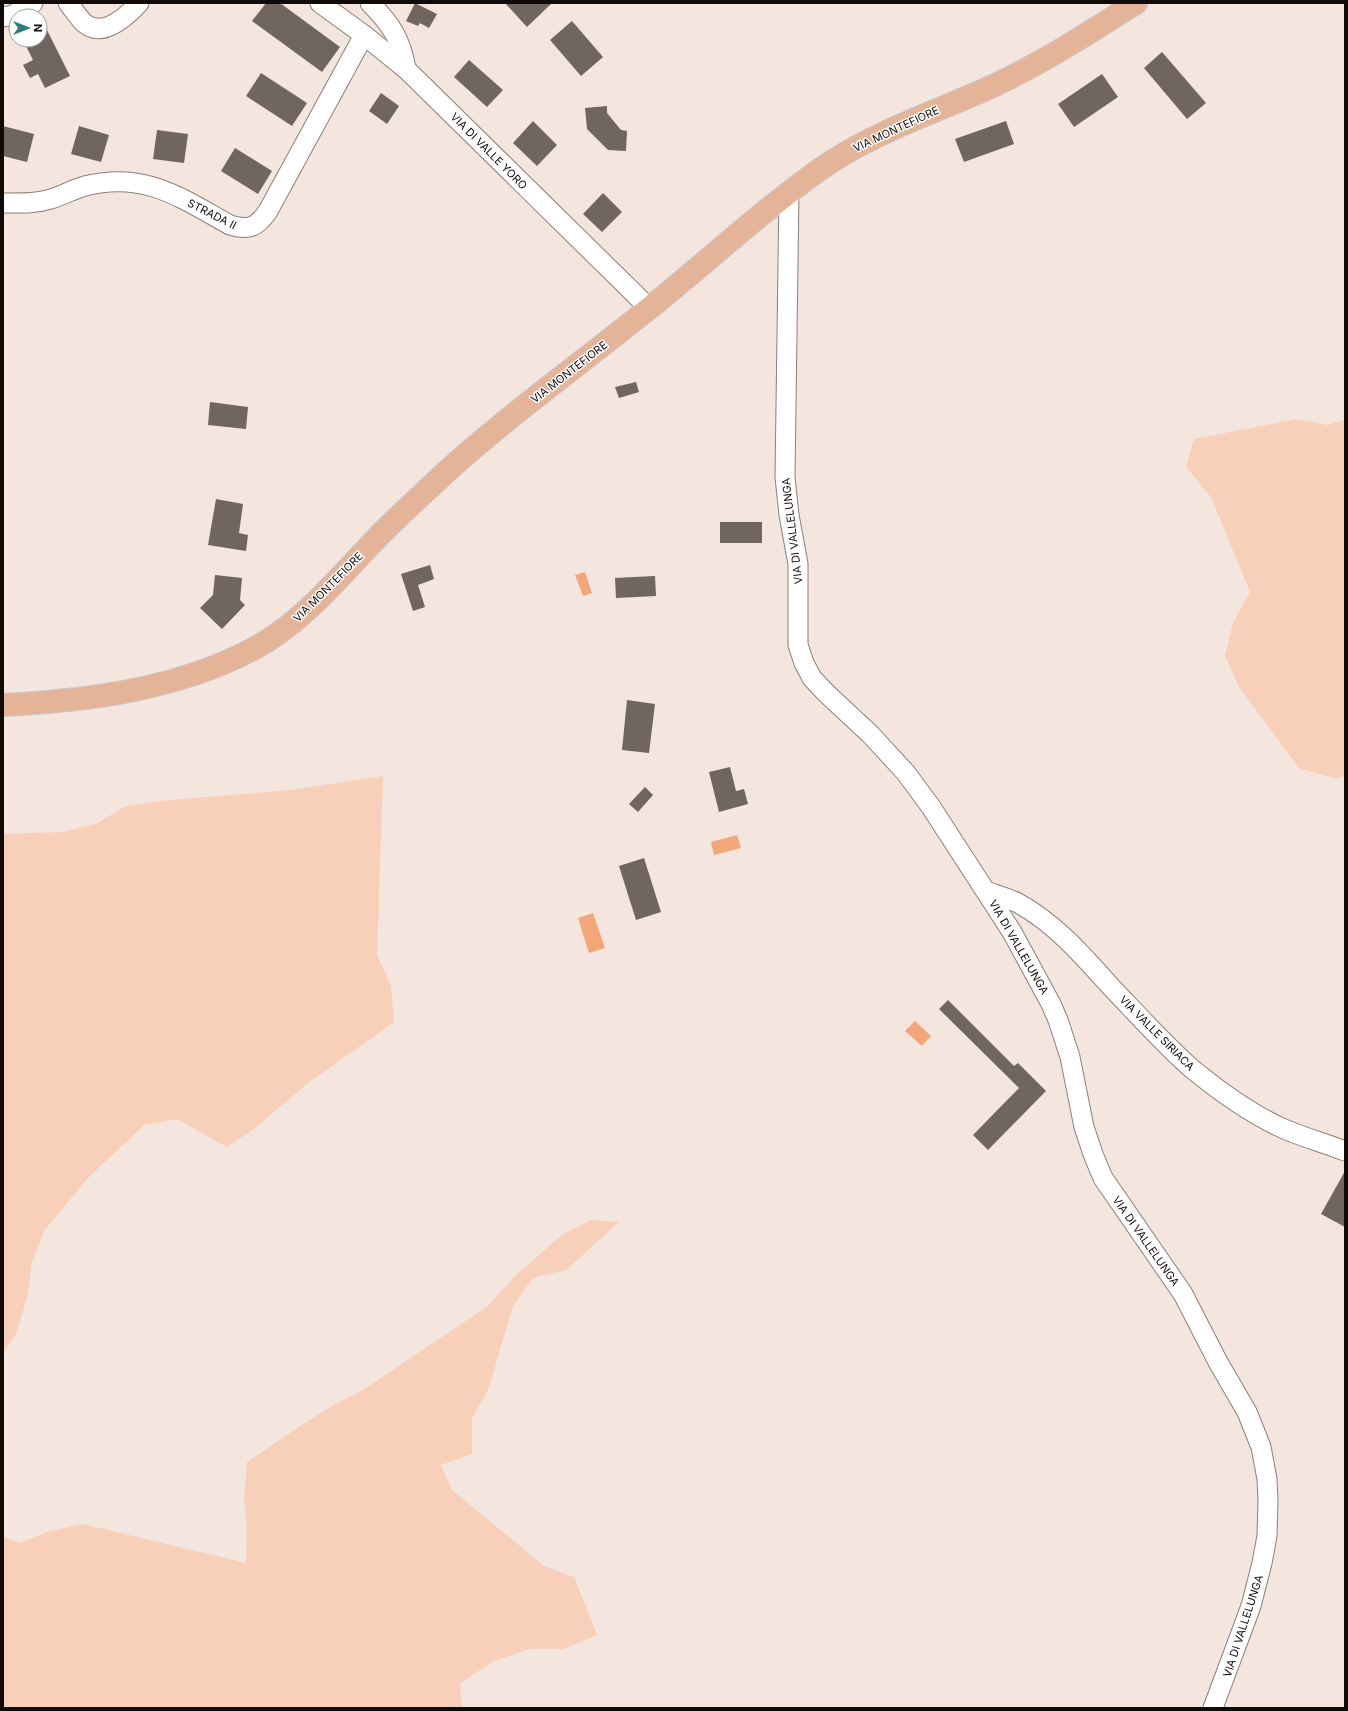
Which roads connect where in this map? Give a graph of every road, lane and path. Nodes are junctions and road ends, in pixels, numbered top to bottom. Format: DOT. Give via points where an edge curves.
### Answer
graph roads {
  1 [pos="33,3"];
  2 [pos="68,3"];
  3 [pos="139,3"];
  4 [pos="320,3"];
  5 [pos="370,3"];
  6 [pos="1136,3"];
  7 [pos="3,16"];
  8 [pos="364,34"];
  9 [pos="406,69"];
  10 [pos="789,192"];
  11 [pos="3,203"];
  12 [pos="649,308"];
  13 [pos="3,705"];
  14 [pos="986,891"];
  15 [pos="1345,1151"];
  16 [pos="1213,1708"];
  1 -- 7 [label="street" via="14,15"];
  2 -- 3 [label="street" via="85,24 99,28 115,24"];
  4 -- 8 [label="street, VIA DI VALLE YORO"];
  5 -- 9 [label="street" via="397,36"];
  6 -- 10 [label="main road, VIA MONTEFIORE" via="1024,71 852,149"];
  8 -- 9 [label="street, VIA DI VALLE YORO"];
  8 -- 11 [label="street, STRADA II" via="268,211 255,226 240,228 230,225 172,193 139,183 96,184 43,201"];
  9 -- 12 [label="street, VIA DI VALLE YORO"];
  10 -- 12 [label="main road, VIA MONTEFIORE"];
  10 -- 14 [label="street, VIA DI VALLELUNGA" via="785,477 798,564 798,645 801,657 806,669 817,683 906,772"];
  12 -- 13 [label="main road, VIA MONTEFIORE" via="463,456 379,536 308,610 269,640 232,659 154,685 83,698"];
  14 -- 15 [label="street, VIA VALLE SIRIACA" via="1026,908 1062,936 1169,1046 1220,1091 1276,1125"];
  14 -- 16 [label="street, VIA DI VALLELUNGA" via="1012,932 1055,1012 1070,1057 1086,1136 1103,1178 1183,1294 1247,1412 1261,1447 1267,1478 1267,1536 1251,1606"];
}
